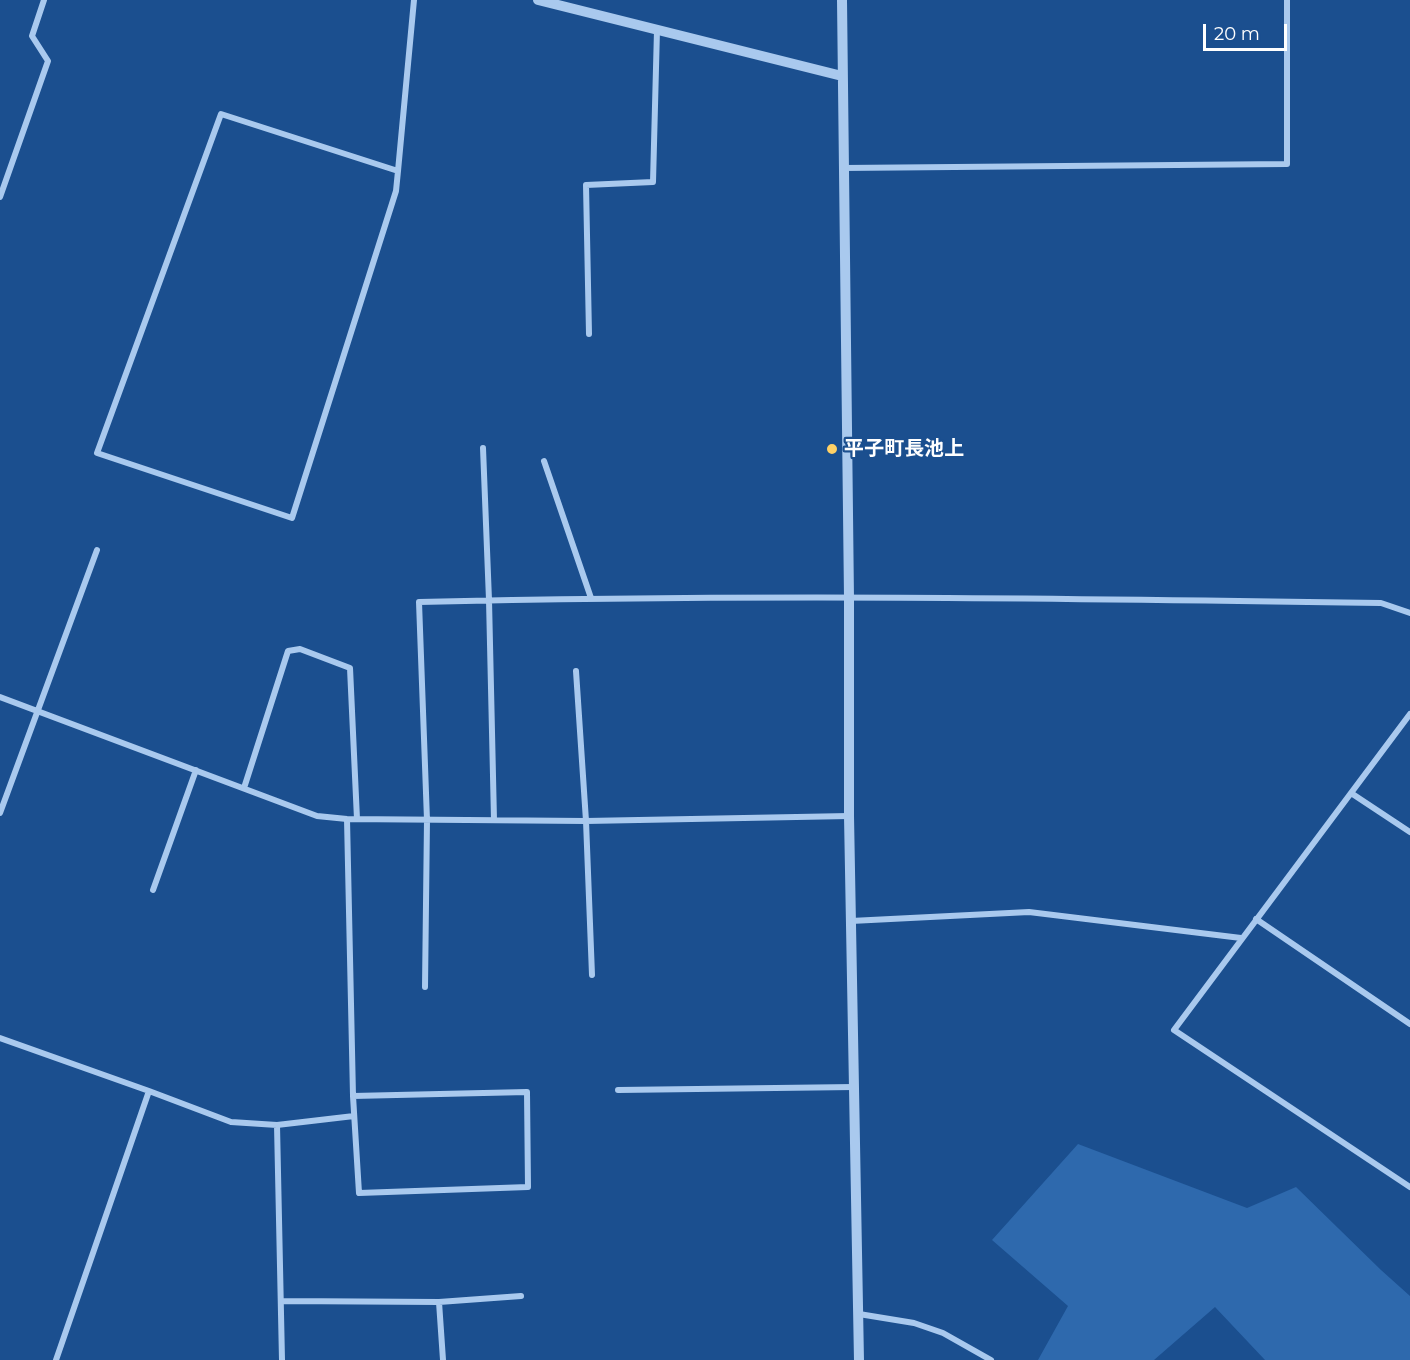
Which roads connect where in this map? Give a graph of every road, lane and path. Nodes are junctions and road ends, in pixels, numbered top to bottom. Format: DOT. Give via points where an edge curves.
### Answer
graph roads {
  1 [pos="44,0"];
  2 [pos="414,0"];
  3 [pos="538,0"];
  4 [pos="842,0"];
  5 [pos="1287,0"];
  6 [pos="657,30"];
  7 [pos="842,76"];
  8 [pos="843,168"];
  9 [pos="398,171"];
  10 [pos="0,197"];
  11 [pos="589,334"];
  12 [pos="483,448"];
  13 [pos="544,461"];
  14 [pos="97,550"];
  15 [pos="591,598"];
  16 [pos="849,598"];
  17 [pos="489,600"];
  18 [pos="1410,613"];
  19 [pos="576,671"];
  20 [pos="0,697"];
  21 [pos="38,711"];
  22 [pos="1410,714"];
  23 [pos="196,770"];
  24 [pos="244,788"];
  25 [pos="1351,793"];
  26 [pos="0,813"];
  27 [pos="849,816"];
  28 [pos="347,819"];
  29 [pos="357,819"];
  30 [pos="427,820"];
  31 [pos="494,820"];
  32 [pos="586,821"];
  33 [pos="1410,832"];
  34 [pos="153,890"];
  35 [pos="1256,919"];
  36 [pos="851,921"];
  37 [pos="1241,938"];
  38 [pos="592,975"];
  39 [pos="425,987"];
  40 [pos="1410,1024"];
  41 [pos="0,1038"];
  42 [pos="855,1087"];
  43 [pos="618,1090"];
  44 [pos="149,1091"];
  45 [pos="353,1096"];
  46 [pos="354,1116"];
  47 [pos="278,1125"];
  48 [pos="1410,1187"];
  49 [pos="521,1296"];
  50 [pos="282,1301"];
  51 [pos="439,1302"];
  52 [pos="859,1314"];
  53 [pos="56,1360"];
  54 [pos="282,1360"];
  55 [pos="442,1360"];
  56 [pos="859,1360"];
  57 [pos="991,1360"];
  1 -- 10 [label="street" via="32,36 48,61"];
  2 -- 9 [label="street"];
  3 -- 6 [label="street"];
  4 -- 7 [label="street"];
  5 -- 8 [label="street" via="1287,164"];
  6 -- 7 [label="street"];
  6 -- 11 [label="street" via="653,182 586,184"];
  7 -- 8 [label="street"];
  8 -- 16 [label="street"];
  9 -- 9 [label="street" via="396,191 292,518 97,453 221,114"];
  12 -- 17 [label="street"];
  13 -- 15 [label="street"];
  14 -- 21 [label="street"];
  15 -- 16 [label="street"];
  15 -- 17 [label="street"];
  16 -- 18 [label="street" via="1381,603"];
  16 -- 27 [label="street"];
  17 -- 30 [label="street" via="419,602"];
  17 -- 31 [label="street"];
  19 -- 32 [label="street"];
  20 -- 21 [label="street"];
  21 -- 23 [label="street"];
  21 -- 26 [label="street"];
  22 -- 25 [label="street"];
  23 -- 24 [label="street"];
  23 -- 34 [label="street"];
  24 -- 28 [label="street" via="317,816"];
  24 -- 29 [label="street" via="288,651 300,649 350,668"];
  25 -- 33 [label="street"];
  25 -- 35 [label="street"];
  27 -- 32 [label="street"];
  27 -- 36 [label="street"];
  28 -- 29 [label="street"];
  28 -- 45 [label="street"];
  29 -- 30 [label="street"];
  30 -- 31 [label="street"];
  30 -- 39 [label="street"];
  31 -- 32 [label="street"];
  32 -- 38 [label="street"];
  35 -- 37 [label="street"];
  35 -- 40 [label="street"];
  36 -- 37 [label="street" via="1029,912"];
  36 -- 42 [label="street"];
  37 -- 48 [label="street" via="1174,1030"];
  41 -- 44 [label="street"];
  42 -- 43 [label="street"];
  42 -- 52 [label="street"];
  44 -- 47 [label="street" via="231,1122"];
  44 -- 53 [label="street"];
  45 -- 46 [label="street"];
  45 -- 46 [label="street" via="527,1092 528,1187 359,1193"];
  46 -- 47 [label="street"];
  47 -- 50 [label="street"];
  49 -- 51 [label="street"];
  50 -- 51 [label="street"];
  50 -- 54 [label="street"];
  51 -- 55 [label="street"];
  52 -- 56 [label="street"];
  52 -- 57 [label="street" via="914,1323 943,1333"];
}
